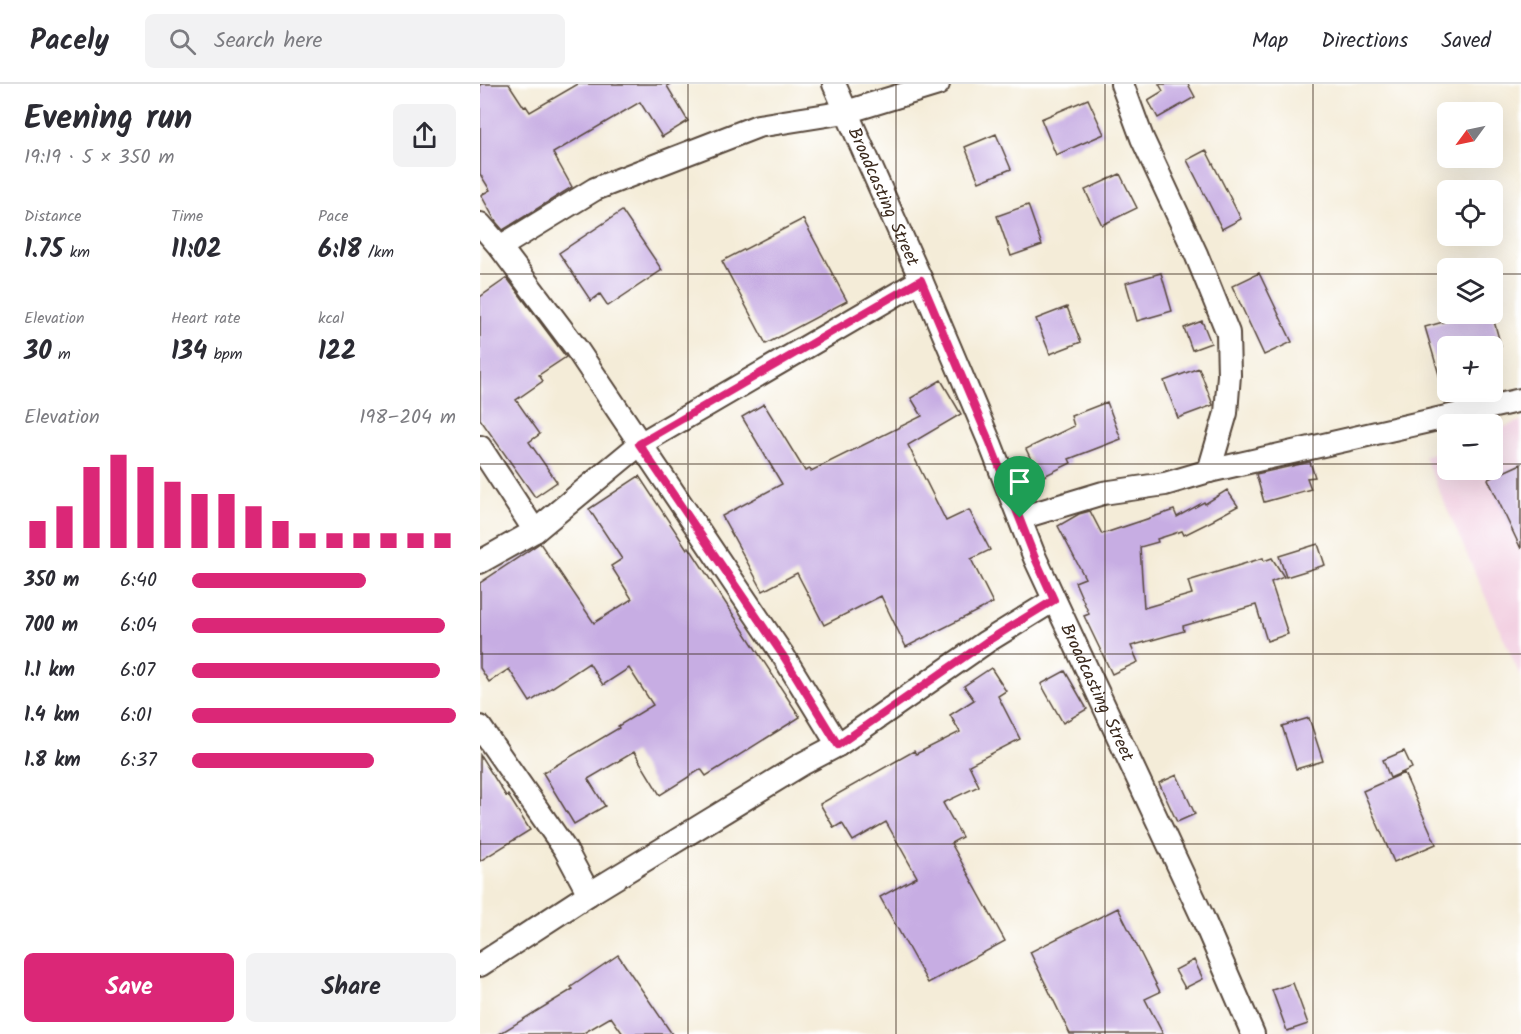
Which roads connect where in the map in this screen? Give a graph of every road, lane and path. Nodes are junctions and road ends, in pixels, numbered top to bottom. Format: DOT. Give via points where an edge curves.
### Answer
graph roads {
  1 [pos="834,84"];
  2 [pos="938,84"];
  3 [pos="1122,84"];
  4 [pos="846,112"];
  5 [pos="480,224"];
  6 [pos="500,247"];
  7 [pos="921,280"];
  8 [pos="1521,400"];
  9 [pos="639,444"];
  10 [pos="480,447"];
  11 [pos="1209,471"];
  12 [pos="1020,518"];
  13 [pos="535,531"];
  14 [pos="480,562"];
  15 [pos="1054,600"];
  16 [pos="480,727"];
  17 [pos="838,745"];
  18 [pos="589,894"];
  19 [pos="480,965"];
  20 [pos="1253,1034"];
  1 -- 4 [label="street, Broadcasting Street"];
  2 -- 4 [label="street"];
  3 -- 11 [label="street" via="1228,333 1226,413"];
  4 -- 6 [label="street" via="758,126 595,189"];
  4 -- 7 [label="street, Broadcasting Street"];
  5 -- 6 [label="street"];
  6 -- 9 [label="street" via="576,348"];
  7 -- 9 [label="street"];
  7 -- 12 [label="street, Broadcasting Street"];
  8 -- 11 [label="street"];
  9 -- 13 [label="street"];
  9 -- 17 [label="street" via="784,657"];
  10 -- 13 [label="street"];
  11 -- 12 [label="street" via="1165,484 1103,493"];
  12 -- 15 [label="street, Broadcasting Street"];
  13 -- 14 [label="street"];
  15 -- 17 [label="street" via="986,642"];
  15 -- 20 [label="street, Broadcasting Street"];
  16 -- 18 [label="street" via="565,849"];
  17 -- 18 [label="street"];
  18 -- 19 [label="street"];
}
